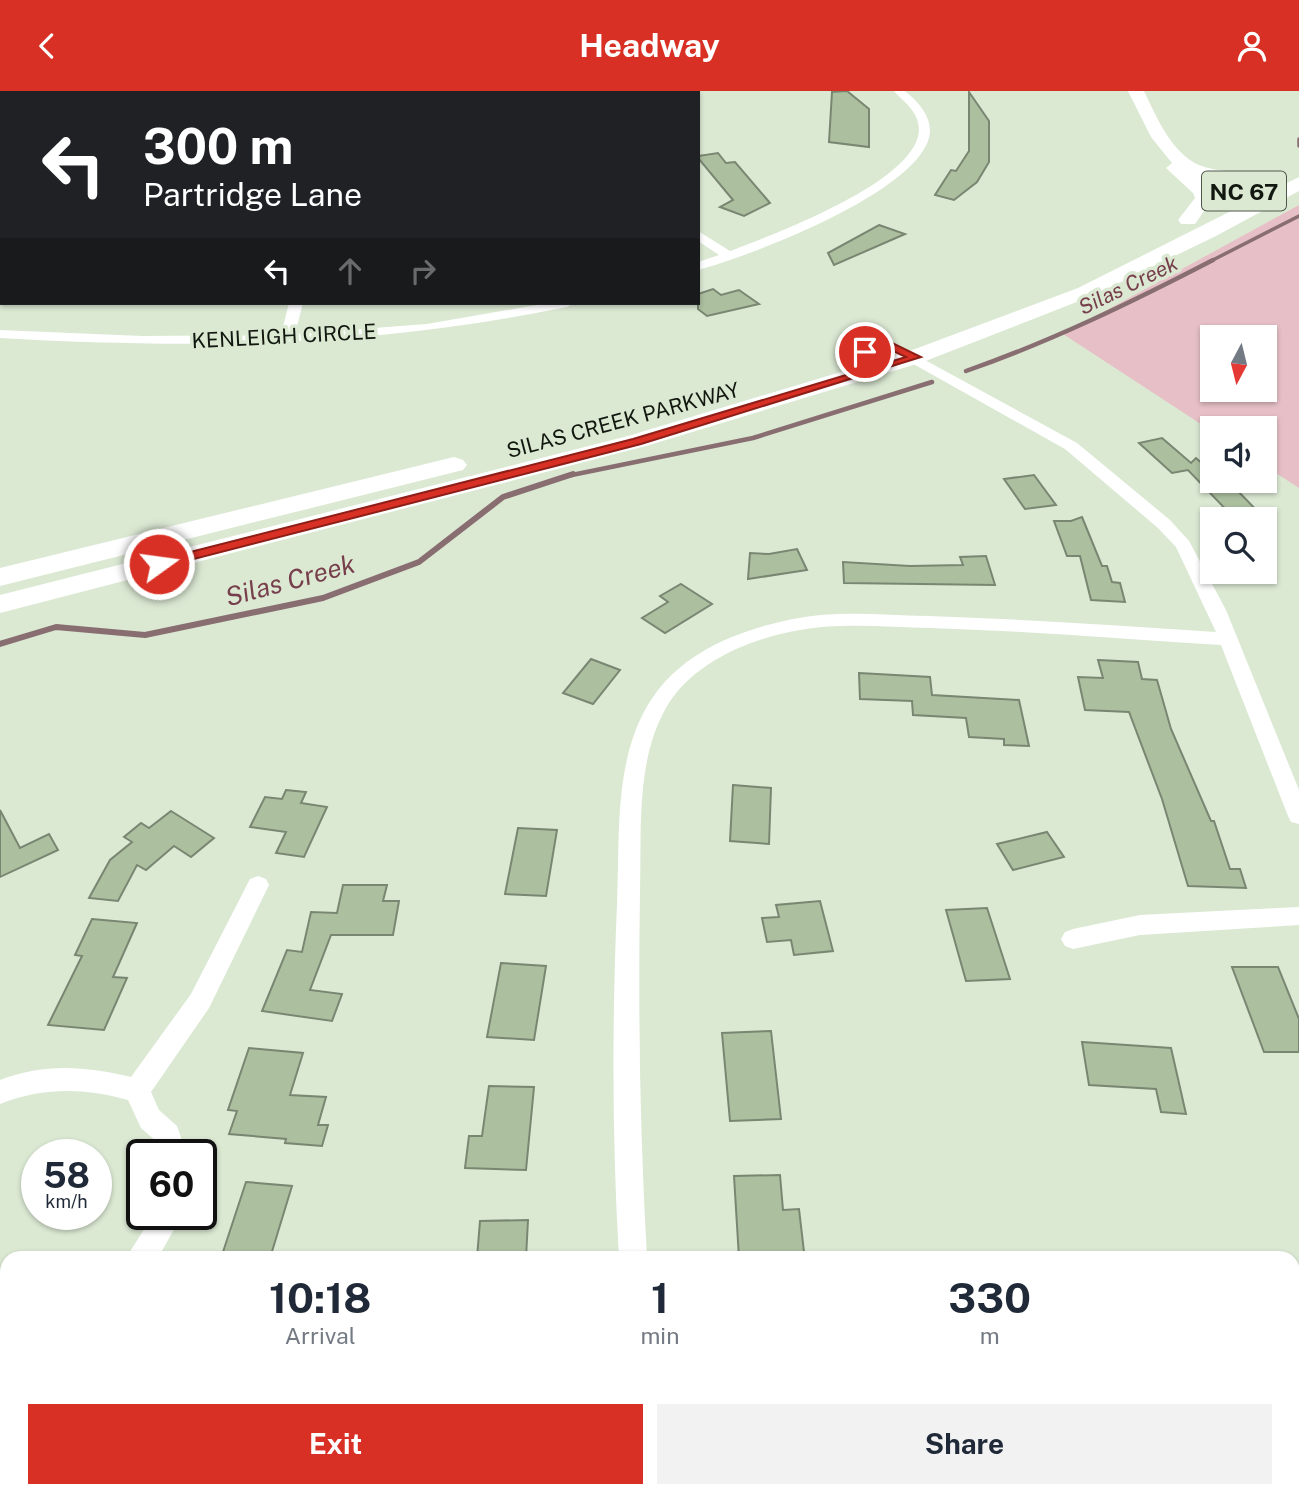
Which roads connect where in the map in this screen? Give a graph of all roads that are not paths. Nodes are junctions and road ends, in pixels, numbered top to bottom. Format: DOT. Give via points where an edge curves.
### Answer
graph roads {
  1 [pos="900,91"];
  2 [pos="1125,91"];
  3 [pos="1136,91"];
  4 [pos="1294,174"];
  5 [pos="1272,176"];
  6 [pos="1188,220"];
  7 [pos="700,236"];
  8 [pos="729,256"];
  9 [pos="1101,262"];
  10 [pos="700,265"];
  11 [pos="1064,279"];
  12 [pos="296,305"];
  13 [pos="557,305"];
  14 [pos="0,334"];
  15 [pos="287,339"];
  16 [pos="890,345"];
  17 [pos="915,357"];
  18 [pos="0,577"];
  19 [pos="0,604"];
  20 [pos="1229,639"];
  21 [pos="1299,816"];
  22 [pos="258,885"];
  23 [pos="1299,916"];
  24 [pos="1073,939"];
  25 [pos="137,1090"];
  26 [pos="0,1092"];
  27 [pos="169,1139"];
  28 [pos="161,1230"];
  29 [pos="146,1251"];
  30 [pos="633,1251"];
  1 -- 8 [label="street" via="924,122 923,142 913,157 847,205"];
  2 -- 6 [label="main road" via="1148,141 1204,194"];
  3 -- 5 [label="main road" via="1162,143 1195,171 1233,180"];
  4 -- 5 [label="main road, SILAS CREEK PARKWAY / NC 67"];
  4 -- 17 [label="main road, SILAS CREEK PARKWAY / NC 67" via="1209,232 1085,292"];
  5 -- 6 [label="main road, SILAS CREEK PARKWAY / NC 67"];
  6 -- 9 [label="main road, SILAS CREEK PARKWAY / NC 67"];
  7 -- 8 [label="street"];
  8 -- 10 [label="street"];
  11 -- 16 [label="main road, SILAS CREEK PARKWAY"];
  12 -- 15 [label="street"];
  13 -- 15 [label="street, KENLEIGH CIRCLE" via="443,325"];
  14 -- 15 [label="street, KENLEIGH CIRCLE" via="135,342"];
  16 -- 17 [label="street"];
  16 -- 18 [label="main road, SILAS CREEK PARKWAY" via="609,426"];
  17 -- 19 [label="main road, SILAS CREEK PARKWAY / NC 67" via="637,442"];
  17 -- 20 [label="street" via="1071,446 1164,524 1197,568"];
  20 -- 21 [label="street"];
  20 -- 30 [label="street" via="958,623 824,621 742,641 689,669 671,686 645,734 631,842 625,1002"];
  22 -- 25 [label="street" via="200,1001"];
  23 -- 24 [label="street" via="1140,925"];
  25 -- 26 [label="street" via="93,1079 41,1077"];
  25 -- 27 [label="street" via="150,1119"];
  28 -- 29 [label="street"];
}
